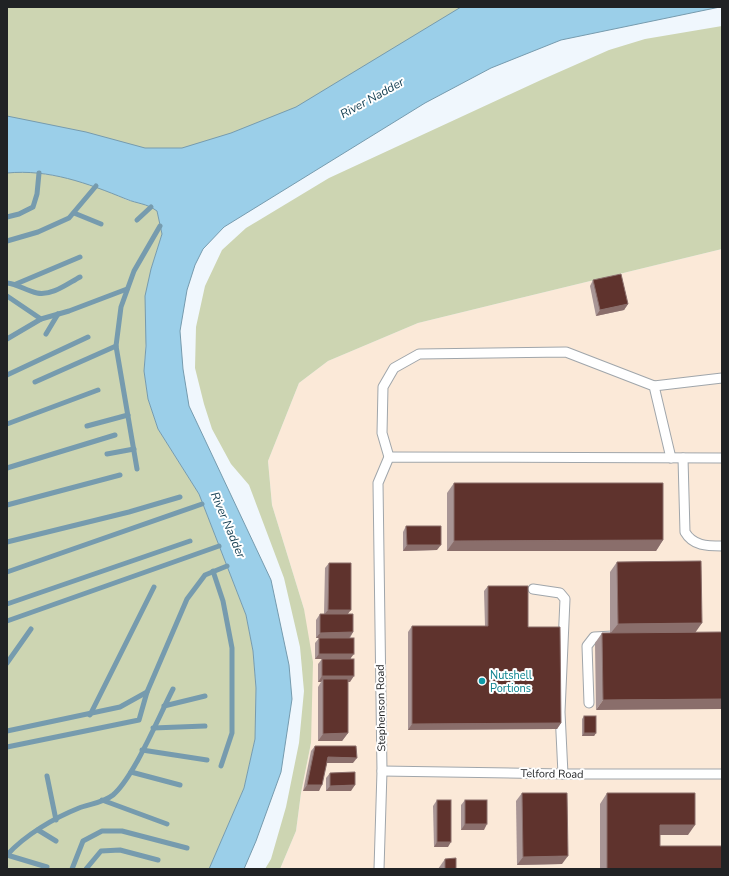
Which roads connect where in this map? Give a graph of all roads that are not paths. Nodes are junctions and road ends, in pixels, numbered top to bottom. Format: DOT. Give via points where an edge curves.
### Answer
graph roads {
  1 [pos="722,378"];
  2 [pos="654,386"];
  3 [pos="390,457"];
  4 [pos="671,458"];
  5 [pos="683,458"];
  6 [pos="722,458"];
  7 [pos="722,546"];
  8 [pos="533,589"];
  9 [pos="622,636"];
  10 [pos="589,703"];
  11 [pos="382,771"];
  12 [pos="563,774"];
  13 [pos="722,774"];
  14 [pos="379,869"];
  1 -- 2 [label="lane"];
  2 -- 3 [label="lane" via="566,352 419,354 394,368 383,387 382,433"];
  2 -- 4 [label="lane"];
  3 -- 4 [label="lane"];
  3 -- 11 [label="lane, Stephenson Road" via="378,483"];
  4 -- 5 [label="lane"];
  5 -- 6 [label="lane"];
  5 -- 7 [label="lane" via="685,532 689,539 697,544"];
  8 -- 12 [label="lane" via="560,593 565,599 560,712"];
  9 -- 10 [label="lane" via="594,637 589,641"];
  11 -- 12 [label="lane, Telford Road"];
  11 -- 14 [label="lane, Stephenson Road"];
  12 -- 13 [label="lane, Telford Road"];
}
